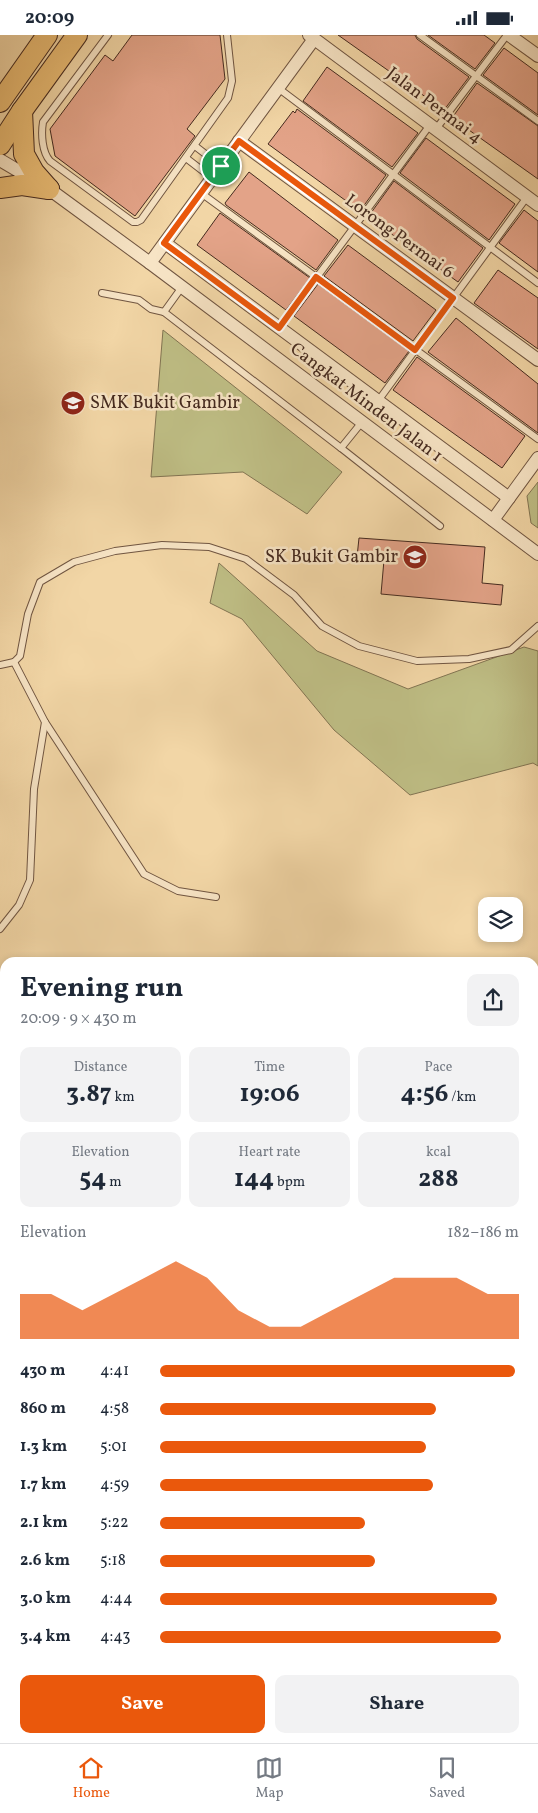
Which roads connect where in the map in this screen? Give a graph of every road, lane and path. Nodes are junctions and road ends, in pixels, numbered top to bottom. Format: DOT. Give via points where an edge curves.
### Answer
graph roads {
  1 [pos="47,35"];
  2 [pos="77,35"];
  3 [pos="108,35"];
  4 [pos="228,35"];
  5 [pos="420,35"];
  6 [pos="508,35"];
  7 [pos="317,38"];
  8 [pos="538,56"];
  9 [pos="476,76"];
  10 [pos="278,89"];
  11 [pos="1,98"];
  12 [pos="22,111"];
  13 [pos="538,121"];
  14 [pos="433,127"];
  15 [pos="239,141"];
  16 [pos="0,145"];
  17 [pos="194,146"];
  18 [pos="186,158"];
  19 [pos="0,160"];
  20 [pos="221,166"];
  21 [pos="393,174"];
  22 [pos="212,178"];
  23 [pos="0,189"];
  24 [pos="49,189"];
  25 [pos="201,193"];
  26 [pos="528,197"];
  27 [pos="538,205"];
  28 [pos="354,226"];
  29 [pos="164,243"];
  30 [pos="491,247"];
  31 [pos="150,263"];
  32 [pos="316,277"];
  33 [pos="538,283"];
  34 [pos="182,287"];
  35 [pos="102,293"];
  36 [pos="453,298"];
  37 [pos="164,312"];
  38 [pos="279,328"];
  39 [pos="415,350"];
  40 [pos="538,360"];
  41 [pos="378,401"];
  42 [pos="362,422"];
  43 [pos="538,439"];
  44 [pos="341,448"];
  45 [pos="538,458"];
  46 [pos="509,498"];
  47 [pos="493,520"];
  48 [pos="440,526"];
  49 [pos="538,554"];
  50 [pos="538,626"];
  51 [pos="14,662"];
  52 [pos="0,665"];
  53 [pos="45,721"];
  54 [pos="216,897"];
  55 [pos="0,929"];
  1 -- 11 [label="main road"];
  2 -- 12 [label="main road"];
  3 -- 18 [label="lane" via="43,122 46,157 132,222 141,220"];
  4 -- 17 [label="lane" via="231,89"];
  5 -- 9 [label="lane"];
  6 -- 8 [label="street"];
  6 -- 9 [label="lane"];
  7 -- 10 [label="street"];
  7 -- 14 [label="street, Jalan Permai 4"];
  9 -- 13 [label="lane"];
  9 -- 14 [label="lane"];
  10 -- 15 [label="street"];
  10 -- 21 [label="lane"];
  12 -- 16 [label="main road"];
  12 -- 24 [label="main road" via="24,153 34,172"];
  14 -- 21 [label="lane"];
  14 -- 26 [label="street, Jalan Permai 4"];
  15 -- 20 [label="street"];
  15 -- 28 [label="street, Lorong Permai 6"];
  17 -- 18 [label="lane"];
  17 -- 20 [label="lane"];
  18 -- 22 [label="lane"];
  19 -- 24 [label="street, Cangkat Minden Jalan 1"];
  20 -- 22 [label="street"];
  21 -- 28 [label="lane"];
  21 -- 30 [label="lane"];
  22 -- 25 [label="street"];
  23 -- 24 [label="main road" via="22,185"];
  24 -- 31 [label="street, Cangkat Minden Jalan 1"];
  25 -- 29 [label="street"];
  25 -- 32 [label="lane"];
  26 -- 27 [label="street, Jalan Permai 4"];
  26 -- 30 [label="lane"];
  28 -- 32 [label="lane"];
  28 -- 36 [label="street, Lorong Permai 6"];
  29 -- 31 [label="street"];
  29 -- 38 [label="street, Cangkat Minden Jalan 1"];
  30 -- 33 [label="lane"];
  30 -- 36 [label="lane"];
  31 -- 34 [label="street, Cangkat Minden Jalan 1"];
  32 -- 38 [label="lane"];
  32 -- 39 [label="lane"];
  34 -- 37 [label="lane"];
  34 -- 42 [label="street, Cangkat Minden Jalan 1"];
  35 -- 37 [label="lane" via="139,300 151,309"];
  36 -- 39 [label="lane"];
  36 -- 40 [label="street, Lorong Permai 6"];
  37 -- 44 [label="lane"];
  38 -- 41 [label="street, Cangkat Minden Jalan 1"];
  39 -- 41 [label="lane"];
  39 -- 43 [label="lane"];
  41 -- 46 [label="street, Cangkat Minden Jalan 1"];
  42 -- 44 [label="lane"];
  42 -- 47 [label="street, Cangkat Minden Jalan 1"];
  44 -- 48 [label="lane"];
  45 -- 46 [label="street"];
  46 -- 47 [label="street"];
  47 -- 49 [label="street, Cangkat Minden Jalan 1"];
  50 -- 51 [label="lane" via="511,650 468,659 417,661 359,646 322,626 294,595 246,559 209,547 162,545 114,551 74,562 40,582 28,614 20,656"];
  51 -- 52 [label="lane"];
  51 -- 53 [label="lane"];
  53 -- 54 [label="lane" via="144,874 178,891"];
  53 -- 55 [label="lane" via="34,789 30,880 19,905"];
}
